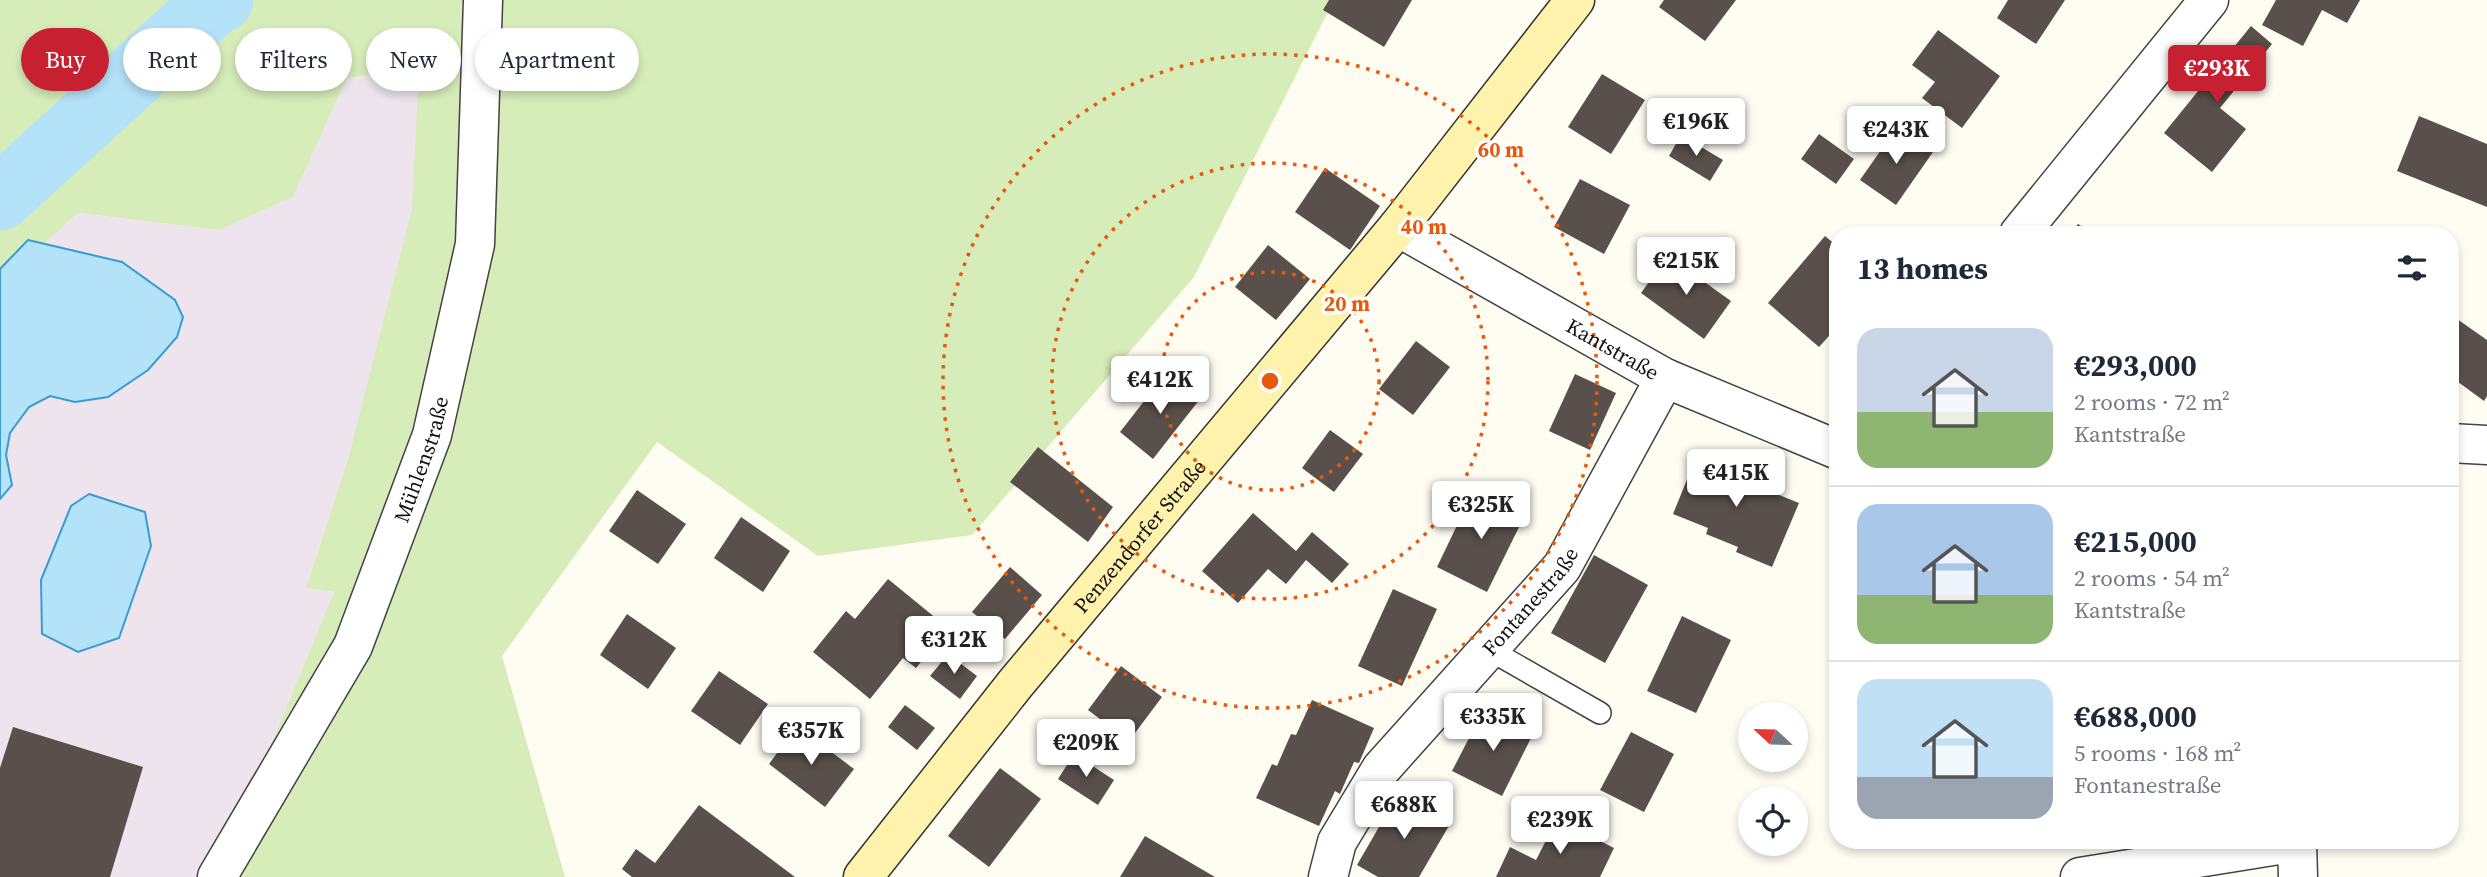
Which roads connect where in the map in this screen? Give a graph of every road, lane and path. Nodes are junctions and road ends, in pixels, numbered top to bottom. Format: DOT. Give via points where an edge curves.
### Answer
graph roads {
  1 [pos="483,0"];
  2 [pos="1575,0"];
  3 [pos="2209,0"];
  4 [pos="2025,226"];
  5 [pos="1398,227"];
  6 [pos="1665,378"];
  7 [pos="2459,443"];
  8 [pos="2487,445"];
  9 [pos="1829,446"];
  10 [pos="1488,649"];
  11 [pos="1600,713"];
  12 [pos="2254,849"];
  13 [pos="2297,849"];
  14 [pos="217,877"];
  15 [pos="863,877"];
  16 [pos="1328,877"];
  17 [pos="2080,877"];
  18 [pos="2298,877"];
  1 -- 14 [label="street, Mühlenstraße" via="475,244 432,435 353,646"];
  2 -- 5 [label="main road, Penzendorfer Straße"];
  3 -- 4 [label="street"];
  5 -- 6 [label="street, Kantstraße"];
  5 -- 15 [label="main road, Penzendorfer Straße" via="1016,683"];
  6 -- 9 [label="street, Kantstraße"];
  6 -- 10 [label="street, Fontanestraße" via="1562,567"];
  7 -- 8 [label="street"];
  10 -- 11 [label="lane"];
  10 -- 16 [label="street, Fontanestraße" via="1381,769 1337,842"];
  12 -- 17 [label="street"];
  13 -- 18 [label="street"];
}
